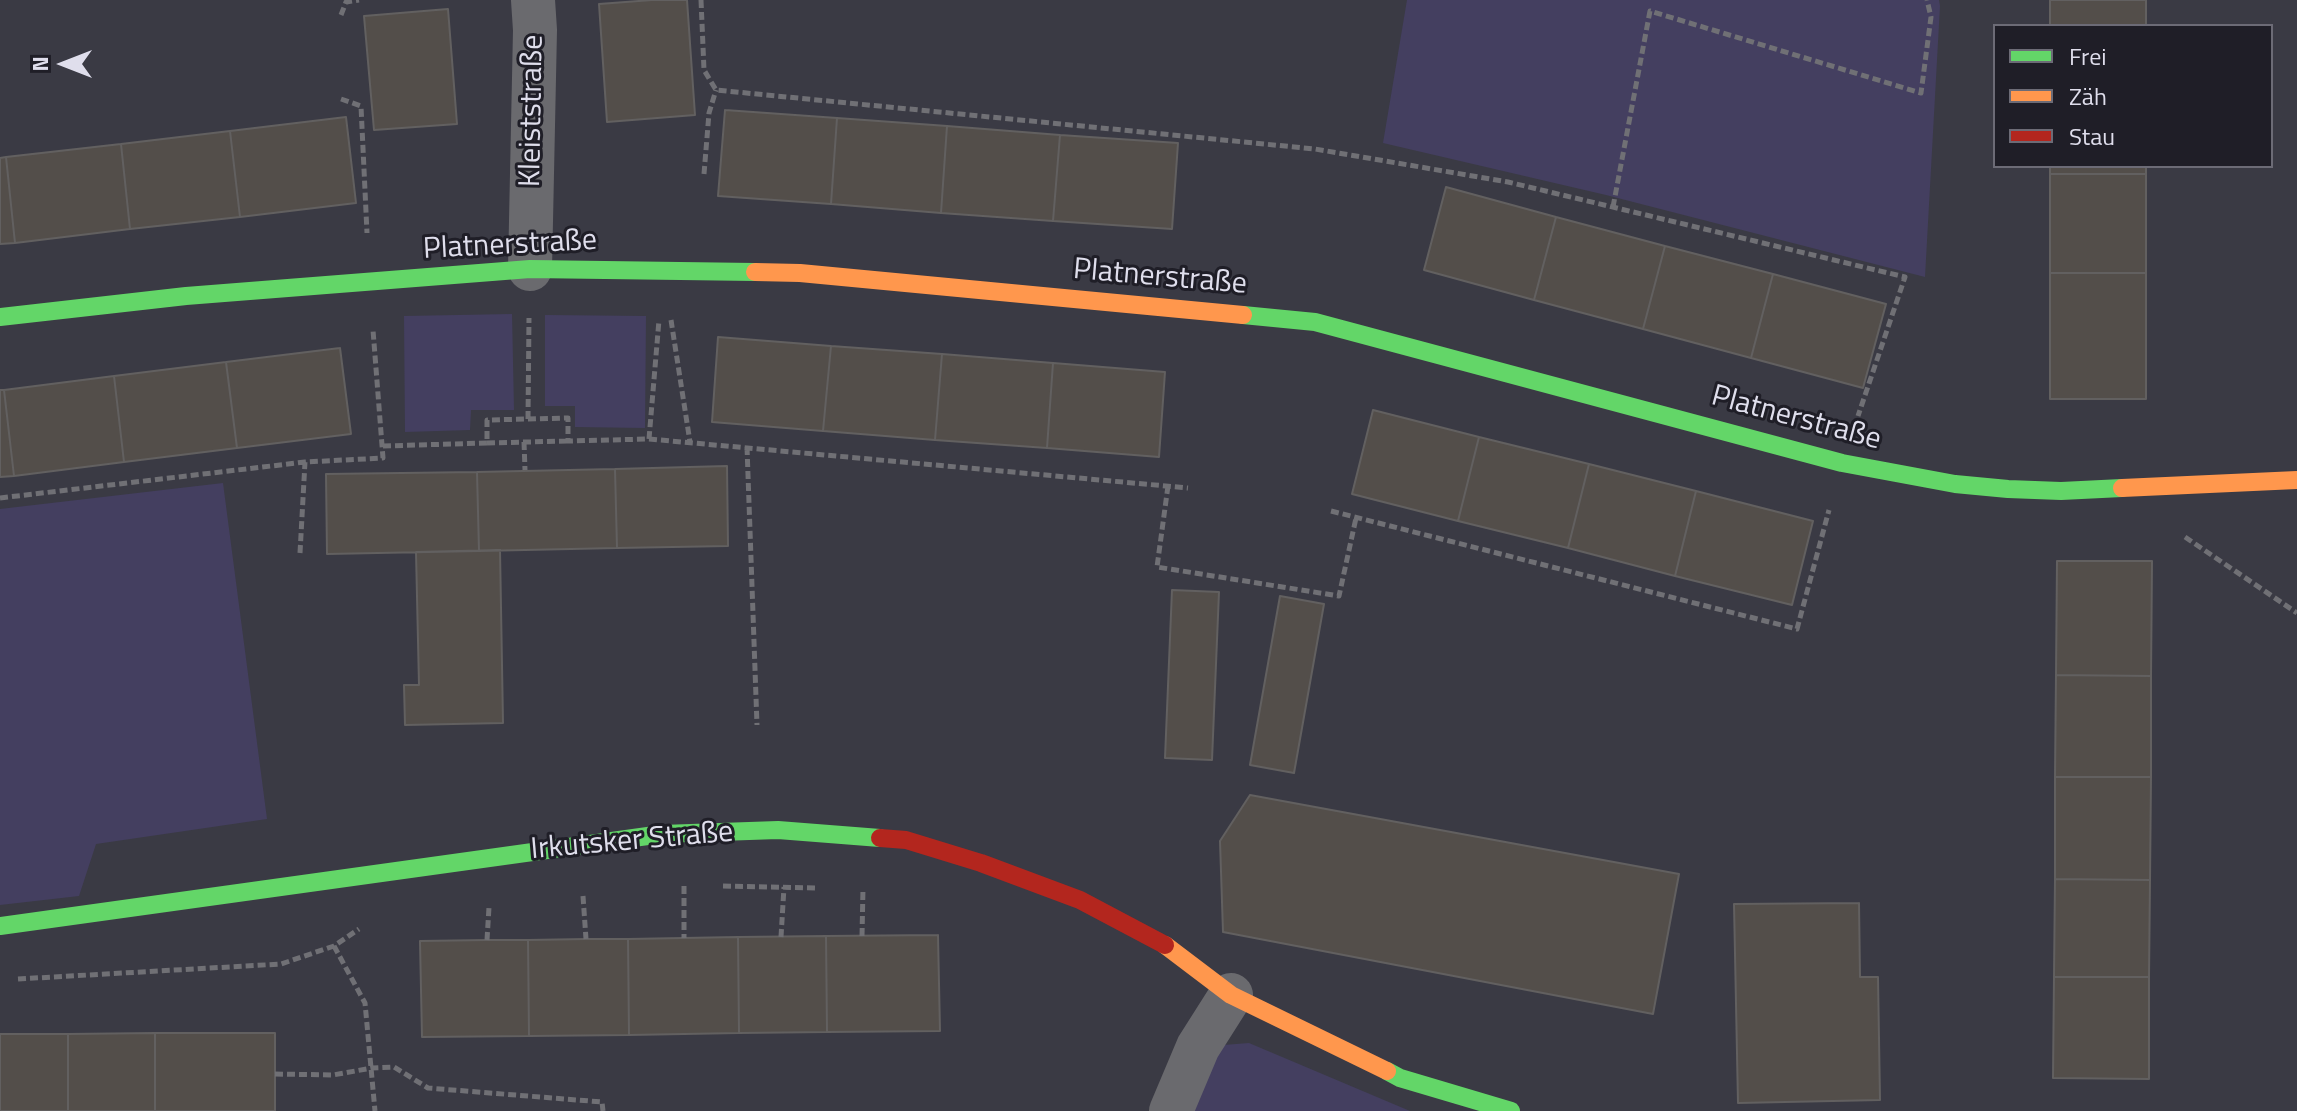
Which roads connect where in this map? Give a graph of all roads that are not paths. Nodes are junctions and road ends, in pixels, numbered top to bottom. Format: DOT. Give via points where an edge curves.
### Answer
graph roads {
  1 [pos="533,0"];
  2 [pos="530,269"];
  3 [pos="0,317"];
  4 [pos="2297,480"];
  5 [pos="0,926"];
  6 [pos="1231,995"];
  7 [pos="1171,1111"];
  8 [pos="1511,1111"];
  1 -- 2 [label="street, Kleiststraße"];
  2 -- 3 [label="street, Platnerstraße" via="186,296"];
  2 -- 4 [label="street, Platnerstraße" via="800,273 1315,322 1842,463 1955,484 2061,491"];
  5 -- 6 [label="street, Irkutsker Straße" via="662,834 778,830 906,840 981,863 1080,900 1124,923 1163,944"];
  6 -- 7 [label="street" via="1198,1047"];
  6 -- 8 [label="street, Irkutsker Straße" via="1400,1078"];
}
